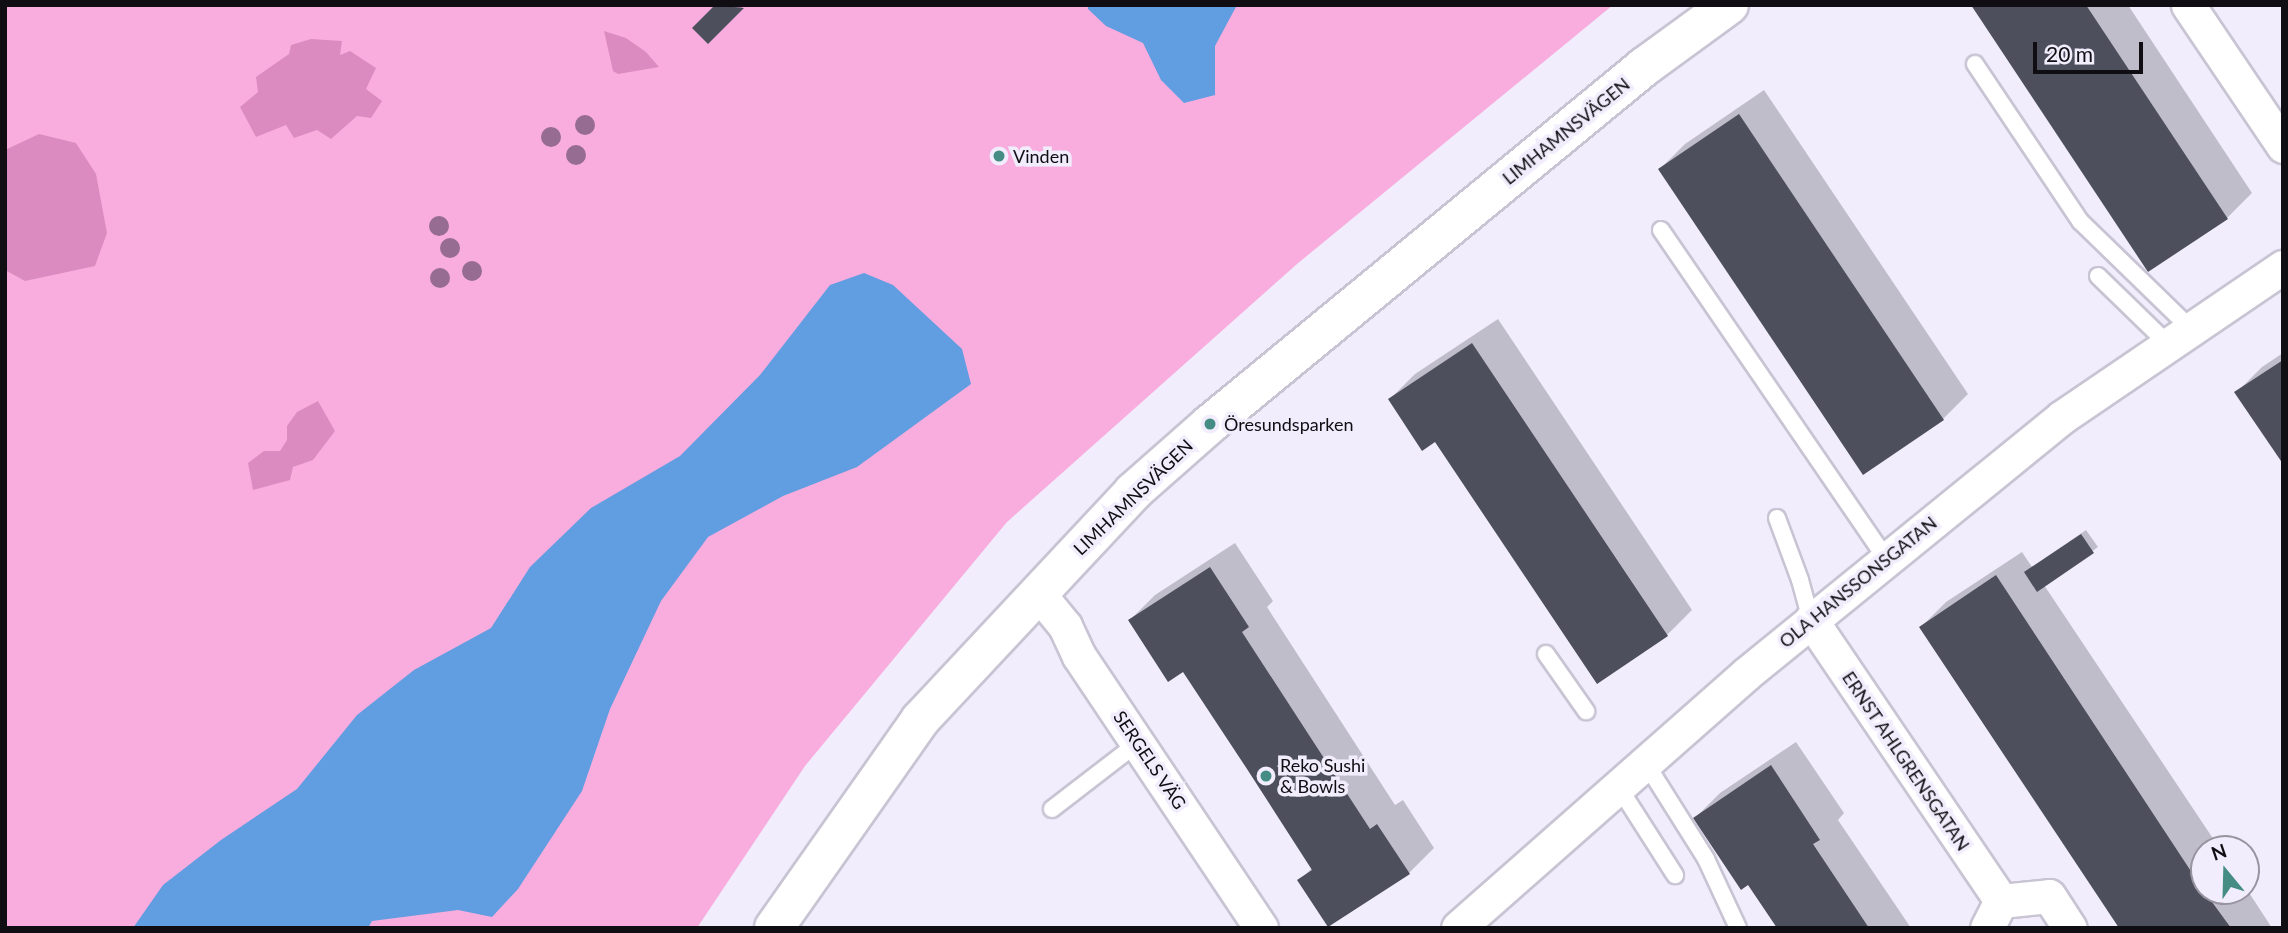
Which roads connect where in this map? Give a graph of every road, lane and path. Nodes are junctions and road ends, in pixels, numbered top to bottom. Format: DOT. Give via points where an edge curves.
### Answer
graph roads {
  1 [pos="1728,5"];
  2 [pos="2188,5"];
  3 [pos="1975,64"];
  4 [pos="2283,146"];
  5 [pos="1661,230"];
  6 [pos="2283,267"];
  7 [pos="2098,276"];
  8 [pos="2180,336"];
  9 [pos="1777,518"];
  10 [pos="1886,559"];
  11 [pos="1038,593"];
  12 [pos="1811,620"];
  13 [pos="1546,654"];
  14 [pos="1586,711"];
  15 [pos="1139,742"];
  16 [pos="1645,762"];
  17 [pos="1618,786"];
  18 [pos="1052,808"];
  19 [pos="1675,875"];
  20 [pos="1994,914"];
  21 [pos="774,928"];
  22 [pos="1261,928"];
  23 [pos="1458,928"];
  24 [pos="1738,928"];
  25 [pos="2070,928"];
  1 -- 11 [label="main road, LIMHAMNSVÄGEN" via="1644,67 1210,424 1133,492"];
  2 -- 4 [label="street"];
  3 -- 8 [label="lane" via="2080,221"];
  5 -- 10 [label="lane"];
  6 -- 8 [label="street, OLA HANSSONSGATAN"];
  7 -- 8 [label="lane"];
  8 -- 10 [label="street, OLA HANSSONSGATAN" via="2062,416"];
  9 -- 12 [label="lane"];
  10 -- 12 [label="street, OLA HANSSONSGATAN"];
  11 -- 15 [label="street, SERGELS VÄG" via="1065,626 1079,656"];
  11 -- 21 [label="main road, LIMHAMNSVÄGEN" via="920,720"];
  12 -- 16 [label="street, OLA HANSSONSGATAN"];
  12 -- 20 [label="street, ERNST AHLGRENSGATAN"];
  13 -- 14 [label="lane"];
  15 -- 18 [label="lane"];
  15 -- 22 [label="street, SERGELS VÄG"];
  16 -- 17 [label="street, OLA HANSSONSGATAN"];
  16 -- 24 [label="lane" via="1706,859"];
  17 -- 19 [label="lane"];
  17 -- 23 [label="street, OLA HANSSONSGATAN"];
  20 -- 25 [label="street, ERNST AHLGRENSGATAN" via="2049,896"];
}
